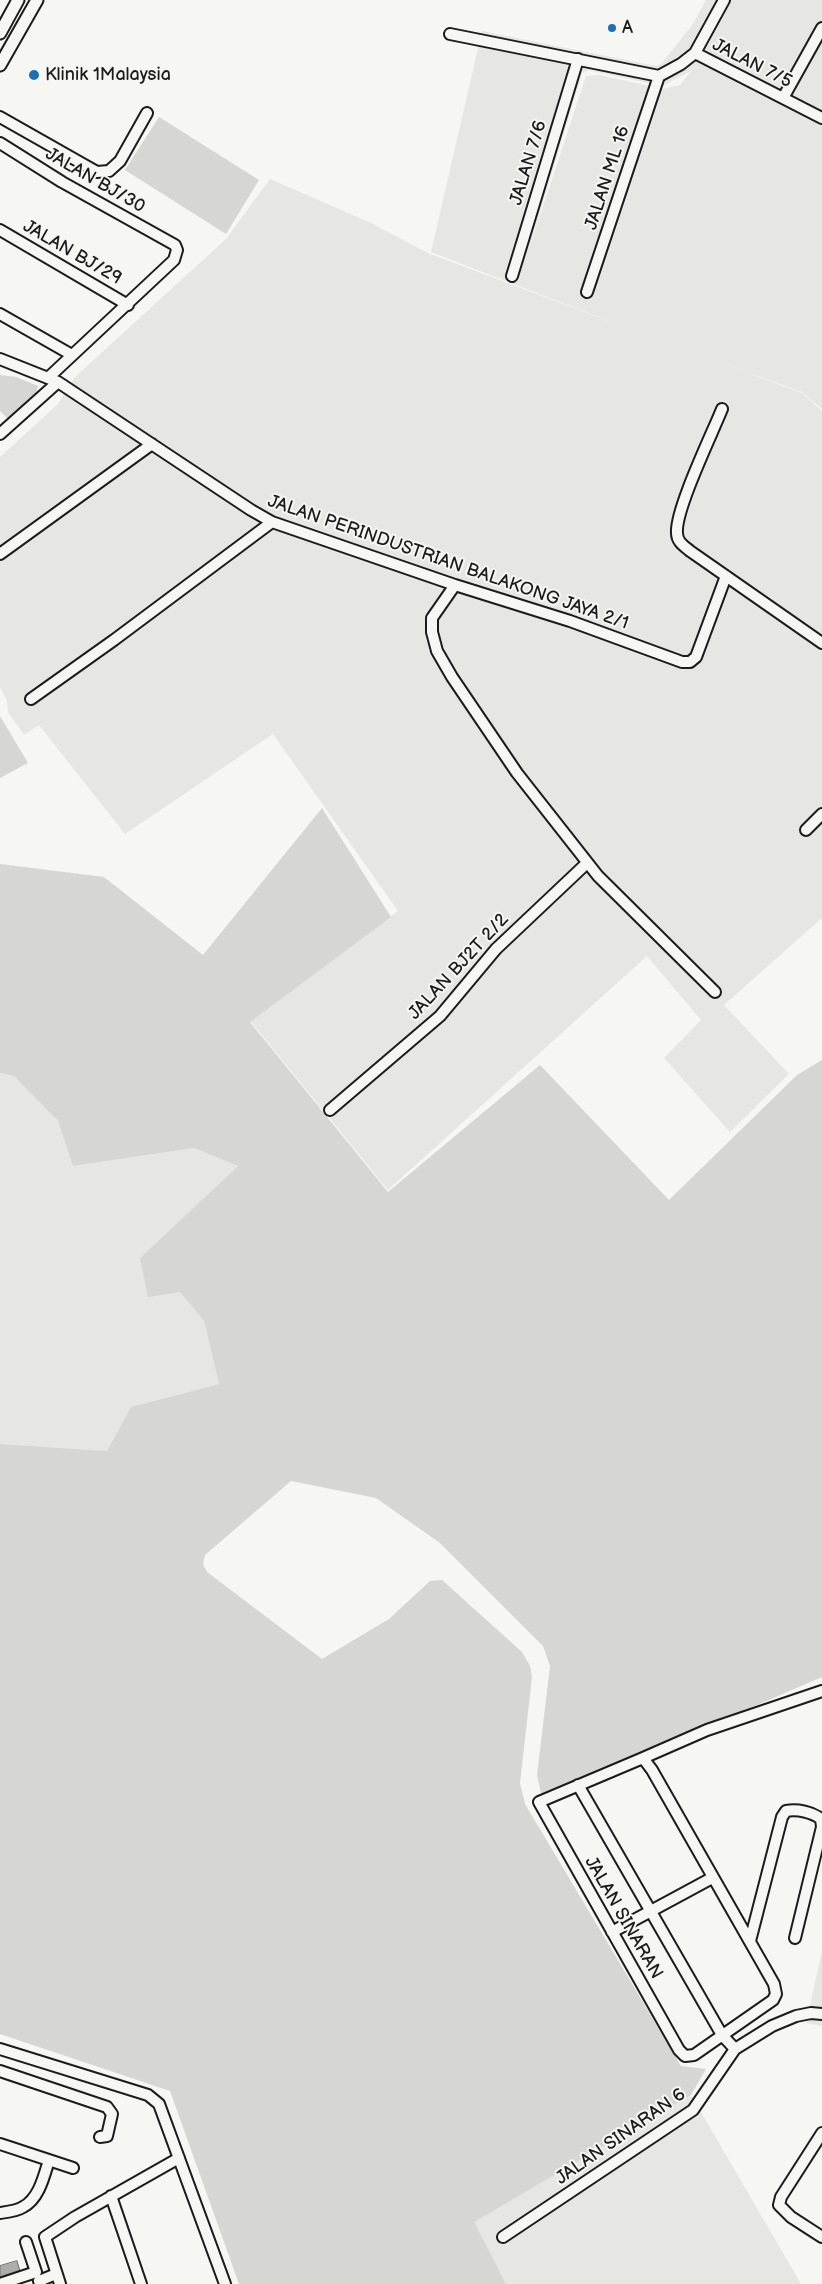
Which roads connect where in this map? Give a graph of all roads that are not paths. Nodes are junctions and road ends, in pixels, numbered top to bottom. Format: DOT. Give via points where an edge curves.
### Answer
graph roads {
  1 [pos="18,0"];
  2 [pos="37,0"];
  3 [pos="724,0"];
  4 [pos="822,28"];
  5 [pos="0,33"];
  6 [pos="450,34"];
  7 [pos="695,53"];
  8 [pos="578,59"];
  9 [pos="0,65"];
  10 [pos="659,76"];
  11 [pos="783,98"];
  12 [pos="147,113"];
  13 [pos="0,117"];
  14 [pos="822,118"];
  15 [pos="0,143"];
  16 [pos="0,230"];
  17 [pos="512,276"];
  18 [pos="587,292"];
  19 [pos="128,305"];
  20 [pos="0,314"];
  21 [pos="72,355"];
  22 [pos="0,359"];
  23 [pos="53,380"];
  24 [pos="722,409"];
  25 [pos="0,434"];
  26 [pos="152,444"];
  27 [pos="272,522"];
  28 [pos="0,554"];
  29 [pos="726,576"];
  30 [pos="455,585"];
  31 [pos="822,643"];
  32 [pos="31,699"];
  33 [pos="822,814"];
  34 [pos="806,830"];
  35 [pos="587,863"];
  36 [pos="715,992"];
  37 [pos="330,1110"];
  38 [pos="822,1691"];
  39 [pos="643,1758"];
  40 [pos="578,1784"];
  41 [pos="712,1878"];
  42 [pos="652,1911"];
  43 [pos="612,1932"];
  44 [pos="795,1938"];
  45 [pos="750,1941"];
  46 [pos="822,2014"];
  47 [pos="722,2035"];
  48 [pos="0,2049"];
  49 [pos="735,2049"];
  50 [pos="0,2071"];
  51 [pos="822,2133"];
  52 [pos="100,2137"];
  53 [pos="0,2144"];
  54 [pos="179,2158"];
  55 [pos="49,2160"];
  56 [pos="73,2168"];
  57 [pos="111,2196"];
  58 [pos="0,2213"];
  59 [pos="503,2237"];
  60 [pos="822,2237"];
  61 [pos="26,2242"];
  62 [pos="38,2279"];
  63 [pos="58,2279"];
  64 [pos="0,2284"];
  65 [pos="141,2284"];
  66 [pos="224,2284"];
  1 -- 5 [label="street"];
  2 -- 9 [label="street"];
  3 -- 7 [label="street, JALAN 7/5"];
  4 -- 11 [label="street"];
  6 -- 8 [label="street"];
  7 -- 10 [label="street"];
  7 -- 11 [label="street, JALAN 7/5"];
  8 -- 10 [label="street"];
  8 -- 17 [label="street, JALAN 7/6"];
  10 -- 18 [label="street, JALAN ML 16"];
  11 -- 14 [label="street, JALAN 7/5"];
  12 -- 13 [label="street" via="120,161 109,171 97,172"];
  15 -- 19 [label="street, JALAN BJ/30" via="175,245 177,255 174,260"];
  16 -- 19 [label="street, JALAN BJ/29"];
  19 -- 21 [label="street"];
  20 -- 21 [label="street"];
  21 -- 23 [label="street"];
  22 -- 23 [label="street, JALAN PERINDUSTRIAN BALAKONG JAYA 2/1"];
  23 -- 25 [label="street"];
  23 -- 26 [label="street, JALAN PERINDUSTRIAN BALAKONG JAYA 2/1"];
  24 -- 29 [label="street" via="687,495 677,535 685,548"];
  26 -- 27 [label="street, JALAN PERINDUSTRIAN BALAKONG JAYA 2/1"];
  26 -- 28 [label="street"];
  27 -- 30 [label="street, JALAN PERINDUSTRIAN BALAKONG JAYA 2/1"];
  27 -- 32 [label="street"];
  29 -- 30 [label="street, JALAN PERINDUSTRIAN BALAKONG JAYA 2/1" via="696,657 690,662"];
  29 -- 31 [label="street"];
  30 -- 35 [label="street" via="432,618 437,651 517,773"];
  33 -- 34 [label="street"];
  35 -- 36 [label="street" via="620,900"];
  35 -- 37 [label="street, JALAN BJ2T 2/2" via="496,949 440,1016"];
  38 -- 39 [label="street" via="707,1730"];
  39 -- 40 [label="street"];
  39 -- 41 [label="street"];
  40 -- 42 [label="street"];
  40 -- 43 [label="street, JALAN SINARAN" via="539,1802"];
  41 -- 42 [label="street"];
  41 -- 45 [label="street"];
  42 -- 43 [label="street"];
  42 -- 47 [label="street"];
  43 -- 47 [label="street, JALAN SINARAN" via="679,2050 686,2056 694,2055"];
  44 -- 45 [label="street" via="822,1827 821,1819 816,1815 794,1810 786,1811 782,1817"];
  45 -- 47 [label="street" via="774,1984 776,1994 773,2000"];
  46 -- 49 [label="street, JALAN SINARAN 6" via="796,2016 772,2026"];
  47 -- 49 [label="street"];
  48 -- 54 [label="street" via="148,2095 159,2104"];
  49 -- 59 [label="street, JALAN SINARAN 6" via="693,2110"];
  50 -- 52 [label="street" via="107,2107 112,2114 107,2136"];
  51 -- 60 [label="street" via="780,2197 779,2205 791,2218"];
  53 -- 55 [label="street"];
  54 -- 57 [label="street"];
  54 -- 66 [label="street"];
  55 -- 56 [label="street"];
  55 -- 58 [label="street" via="36,2194 23,2207"];
  57 -- 63 [label="street" via="45,2237"];
  57 -- 65 [label="street"];
  61 -- 62 [label="street"];
  62 -- 63 [label="street"];
  62 -- 64 [label="street"];
}
